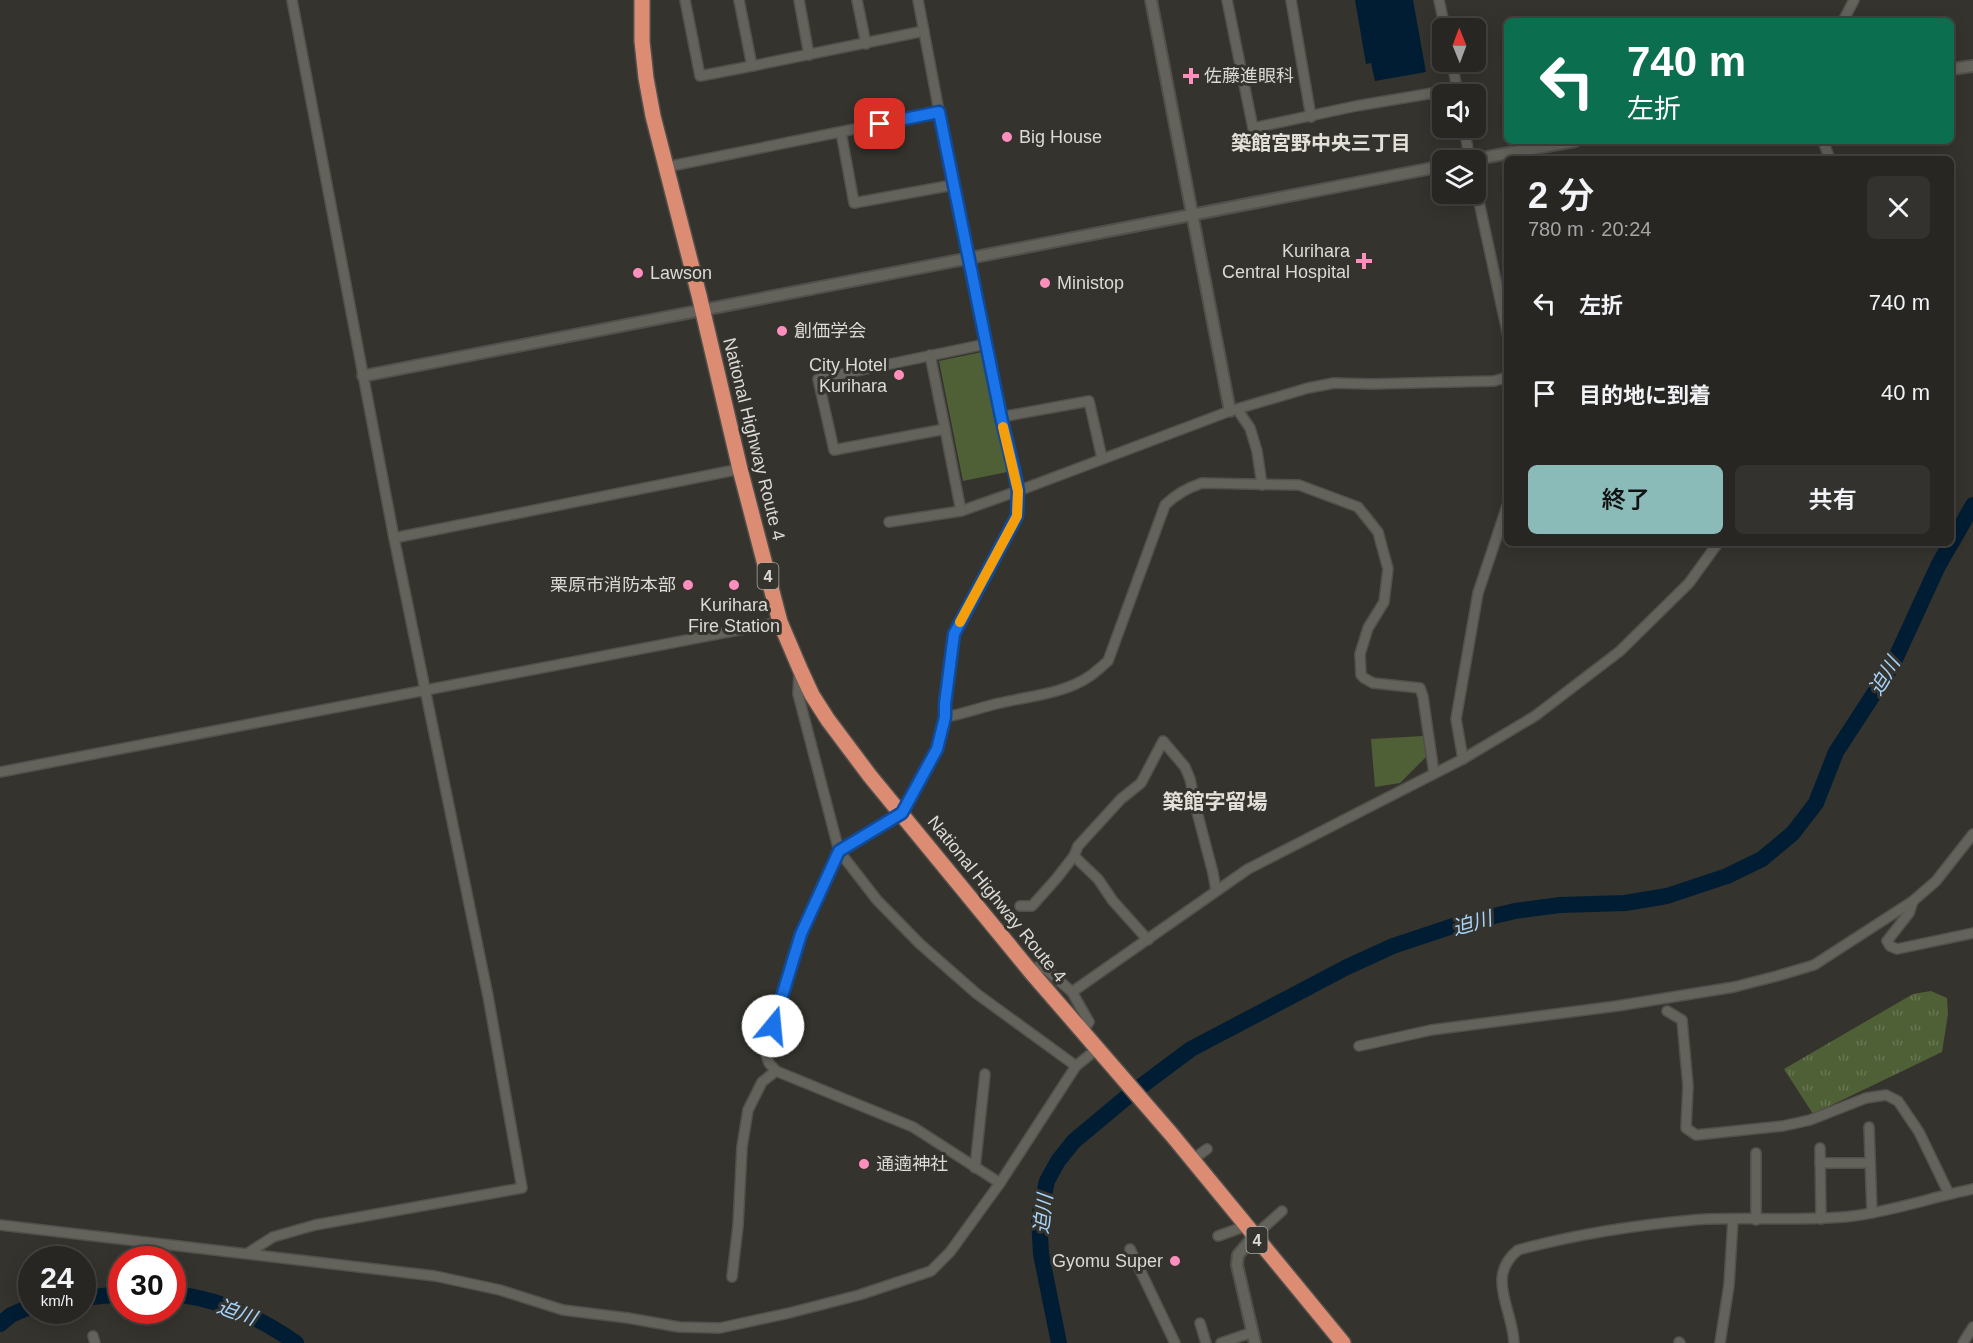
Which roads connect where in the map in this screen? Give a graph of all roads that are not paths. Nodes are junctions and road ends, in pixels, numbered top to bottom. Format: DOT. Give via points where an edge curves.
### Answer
graph roads {
  1 [pos="292,0"];
  2 [pos="642,0"];
  3 [pos="685,0"];
  4 [pos="739,0"];
  5 [pos="799,0"];
  6 [pos="857,0"];
  7 [pos="918,0"];
  8 [pos="1151,0"];
  9 [pos="1227,0"];
  10 [pos="1291,0"];
  11 [pos="1440,0"];
  12 [pos="1854,0"];
  13 [pos="1443,18"];
  14 [pos="1845,18"];
  15 [pos="924,31"];
  16 [pos="866,44"];
  17 [pos="809,55"];
  18 [pos="752,66"];
  19 [pos="1973,66"];
  20 [pos="1954,69"];
  21 [pos="1432,96"];
  22 [pos="939,112"];
  23 [pos="1311,117"];
  24 [pos="841,132"];
  25 [pos="1559,144"];
  26 [pos="1486,157"];
  27 [pos="666,167"];
  28 [pos="1432,168"];
  29 [pos="953,185"];
  30 [pos="1480,204"];
  31 [pos="1192,216"];
  32 [pos="969,259"];
  33 [pos="703,311"];
  34 [pos="1504,311"];
  35 [pos="986,344"];
  36 [pos="930,355"];
  37 [pos="363,376"];
  38 [pos="1504,377"];
  39 [pos="1234,410"];
  40 [pos="1001,417"];
  41 [pos="945,429"];
  42 [pos="1102,458"];
  43 [pos="740,469"];
  44 [pos="1262,485"];
  45 [pos="1018,491"];
  46 [pos="960,511"];
  47 [pos="1504,515"];
  48 [pos="889,522"];
  49 [pos="394,538"];
  50 [pos="1716,546"];
  51 [pos="780,622"];
  52 [pos="800,669"];
  53 [pos="427,691"];
  54 [pos="945,717"];
  55 [pos="1463,759"];
  56 [pos="0,772"];
  57 [pos="1434,773"];
  58 [pos="902,813"];
  59 [pos="1973,834"];
  60 [pos="839,851"];
  61 [pos="1074,856"];
  62 [pos="1215,890"];
  63 [pos="1913,901"];
  64 [pos="1020,906"];
  65 [pos="1973,933"];
  66 [pos="1148,940"];
  67 [pos="1031,972"];
  68 [pos="1072,992"];
  69 [pos="1666,1011"];
  70 [pos="1082,1031"];
  71 [pos="1359,1046"];
  72 [pos="1100,1053"];
  73 [pos="1076,1066"];
  74 [pos="776,1071"];
  75 [pos="985,1074"];
  76 [pos="1869,1127"];
  77 [pos="1820,1148"];
  78 [pos="1207,1149"];
  79 [pos="1756,1153"];
  80 [pos="1192,1160"];
  81 [pos="1820,1163"];
  82 [pos="1870,1163"];
  83 [pos="975,1168"];
  84 [pos="1000,1183"];
  85 [pos="1973,1189"];
  86 [pos="1950,1194"];
  87 [pos="1282,1211"];
  88 [pos="1872,1214"];
  89 [pos="1733,1219"];
  90 [pos="1821,1219"];
  91 [pos="1756,1220"];
  92 [pos="0,1225"];
  93 [pos="1250,1231"];
  94 [pos="1218,1236"];
  95 [pos="1130,1249"];
  96 [pos="248,1253"];
  97 [pos="732,1277"];
  98 [pos="1200,1323"];
  99 [pos="1973,1327"];
  100 [pos="1254,1338"];
  101 [pos="1175,1343"];
  102 [pos="1206,1343"];
  103 [pos="1221,1343"];
  104 [pos="1343,1343"];
  105 [pos="1514,1343"];
  106 [pos="1720,1343"];
  107 [pos="1963,1343"];
  1 -- 37 [label="street"];
  2 -- 27 [label="highway, National Highway Route 4 / 4" via="646,78"];
  3 -- 18 [label="street" via="700,76"];
  4 -- 18 [label="street"];
  5 -- 17 [label="street"];
  6 -- 16 [label="street"];
  7 -- 15 [label="street"];
  8 -- 31 [label="street"];
  9 -- 23 [label="street" via="1254,128"];
  10 -- 23 [label="street"];
  11 -- 13 [label="street"];
  12 -- 14 [label="street"];
  15 -- 16 [label="street"];
  15 -- 22 [label="street"];
  16 -- 17 [label="street"];
  17 -- 18 [label="street"];
  19 -- 20 [label="street"];
  21 -- 23 [label="street"];
  22 -- 24 [label="street"];
  22 -- 29 [label="street"];
  24 -- 27 [label="street"];
  24 -- 29 [label="street" via="854,203"];
  25 -- 26 [label="street"];
  27 -- 33 [label="highway, National Highway Route 4 / 4"];
  28 -- 31 [label="street"];
  29 -- 32 [label="street"];
  30 -- 34 [label="street"];
  31 -- 32 [label="street"];
  31 -- 39 [label="street"];
  32 -- 33 [label="street"];
  32 -- 35 [label="street"];
  33 -- 37 [label="street"];
  33 -- 43 [label="highway, National Highway Route 4 / 4"];
  35 -- 36 [label="street"];
  35 -- 40 [label="street"];
  36 -- 41 [label="street"];
  36 -- 41 [label="street" via="818,379 834,450"];
  37 -- 49 [label="street"];
  38 -- 39 [label="street" via="1494,381 1334,383"];
  39 -- 42 [label="street"];
  39 -- 44 [label="street" via="1250,428"];
  40 -- 42 [label="street" via="1089,401"];
  40 -- 45 [label="street"];
  41 -- 46 [label="street"];
  42 -- 45 [label="street"];
  43 -- 49 [label="street"];
  43 -- 51 [label="highway, National Highway Route 4 / 4"];
  44 -- 54 [label="street" via="1202,483 1174,496 1166,505 1108,661 1090,676 1049,692"];
  44 -- 57 [label="street" via="1299,485 1358,507 1378,532 1388,569 1384,602 1368,628 1360,654 1360,675 1373,683 1420,688"];
  45 -- 46 [label="street"];
  45 -- 54 [label="street" via="1017,516 954,634"];
  46 -- 48 [label="street"];
  47 -- 55 [label="street" via="1478,593 1456,719"];
  49 -- 53 [label="street"];
  50 -- 55 [label="street" via="1689,583 1620,651 1535,716"];
  51 -- 52 [label="highway, National Highway Route 4 / 4"];
  51 -- 53 [label="street"];
  52 -- 58 [label="highway, National Highway Route 4 / 4" via="828,720"];
  52 -- 60 [label="street" via="798,694"];
  53 -- 56 [label="street"];
  53 -- 96 [label="street" via="522,1188 315,1225 273,1237"];
  54 -- 58 [label="street" via="937,749"];
  55 -- 57 [label="street"];
  57 -- 62 [label="street"];
  58 -- 60 [label="street"];
  58 -- 67 [label="highway, National Highway Route 4 / 4"];
  59 -- 63 [label="street" via="1936,881"];
  60 -- 73 [label="street" via="877,900 920,944 977,994"];
  60 -- 74 [label="street" via="801,934 764,1049"];
  61 -- 62 [label="street" via="1078,846 1121,799 1141,783 1163,741 1190,779"];
  61 -- 64 [label="street" via="1032,906"];
  61 -- 66 [label="street"];
  62 -- 66 [label="street"];
  63 -- 65 [label="street" via="1909,913 1887,941 1890,946 1897,949"];
  63 -- 71 [label="street" via="1814,965 1777,976 1617,1006 1431,1030"];
  66 -- 68 [label="street"];
  67 -- 68 [label="street" via="1039,966"];
  67 -- 70 [label="highway, National Highway Route 4 / 4"];
  68 -- 70 [label="street" via="1089,1022"];
  69 -- 86 [label="street" via="1682,1020 1688,1086 1686,1128 1696,1135 1810,1120 1866,1098 1886,1095 1898,1101 1919,1132"];
  70 -- 72 [label="highway, National Highway Route 4 / 4"];
  72 -- 73 [label="street"];
  72 -- 80 [label="highway, National Highway Route 4 / 4"];
  73 -- 84 [label="street"];
  74 -- 83 [label="street" via="913,1127"];
  74 -- 97 [label="street" via="762,1082 748,1110"];
  75 -- 83 [label="street"];
  76 -- 82 [label="street"];
  77 -- 81 [label="street"];
  78 -- 80 [label="street"];
  79 -- 91 [label="street"];
  80 -- 93 [label="highway, National Highway Route 4 / 4"];
  81 -- 82 [label="street"];
  81 -- 90 [label="street"];
  82 -- 88 [label="street"];
  83 -- 84 [label="street"];
  84 -- 96 [label="street" via="950,1252 931,1271 859,1295 720,1328 678,1327 563,1310 500,1290 435,1276"];
  85 -- 86 [label="street"];
  86 -- 88 [label="street"];
  87 -- 93 [label="street"];
  88 -- 90 [label="street"];
  89 -- 91 [label="street"];
  89 -- 105 [label="street" via="1623,1229 1518,1250 1507,1262 1501,1278"];
  89 -- 106 [label="street" via="1730,1285"];
  90 -- 91 [label="street"];
  92 -- 96 [label="street"];
  93 -- 94 [label="street"];
  93 -- 100 [label="street" via="1237,1260"];
  93 -- 104 [label="highway, National Highway Route 4 / 4"];
  95 -- 101 [label="street"];
  98 -- 102 [label="street"];
  99 -- 107 [label="street"];
  100 -- 103 [label="street"];
}
